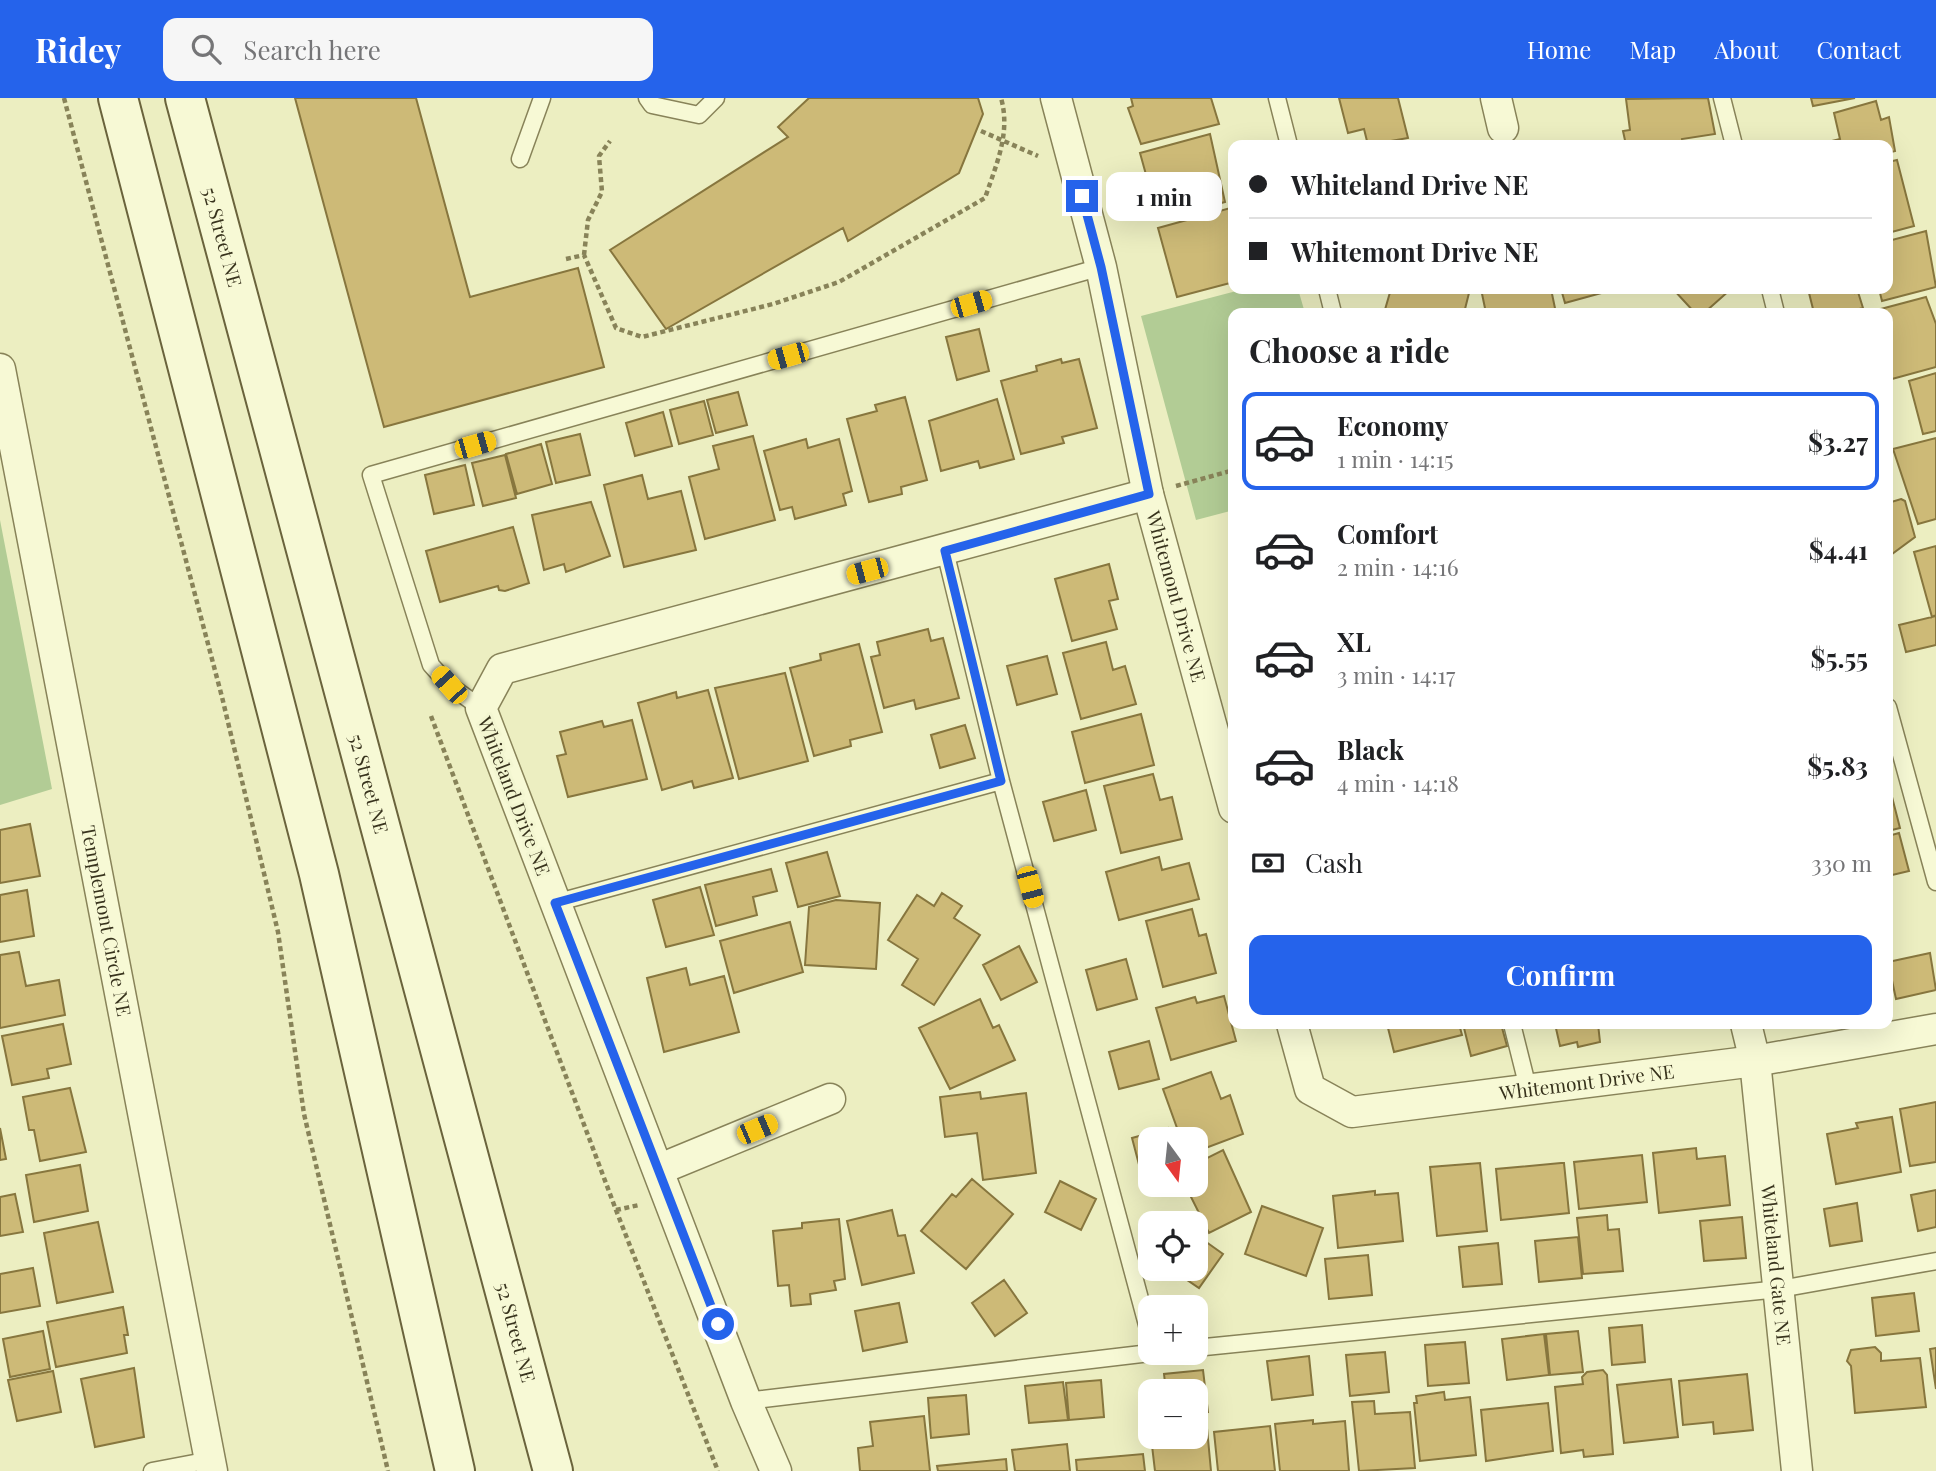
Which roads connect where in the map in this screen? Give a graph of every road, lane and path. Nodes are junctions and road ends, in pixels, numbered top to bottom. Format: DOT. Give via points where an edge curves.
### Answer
graph roads {
  1 [pos="64,98"];
  2 [pos="118,98"];
  3 [pos="185,98"];
  4 [pos="542,98"];
  5 [pos="647,98"];
  6 [pos="716,98"];
  7 [pos="1001,98"];
  8 [pos="1056,98"];
  9 [pos="1276,98"];
  10 [pos="1496,98"];
  11 [pos="1722,98"];
  12 [pos="1503,128"];
  13 [pos="981,131"];
  14 [pos="1288,140"];
  15 [pos="1733,140"];
  16 [pos="610,141"];
  17 [pos="1003,141"];
  18 [pos="520,159"];
  19 [pos="584,256"];
  20 [pos="566,259"];
  21 [pos="1101,267"];
  22 [pos="0,369"];
  23 [pos="7,433"];
  24 [pos="1228,472"];
  25 [pos="1149,494"];
  26 [pos="945,551"];
  27 [pos="481,708"];
  28 [pos="431,716"];
  29 [pos="1893,721"];
  30 [pos="1001,781"];
  31 [pos="1228,786"];
  32 [pos="1929,824"];
  33 [pos="1936,882"];
  34 [pos="555,903"];
  35 [pos="1294,1029"];
  36 [pos="1513,1029"];
  37 [pos="1747,1029"];
  38 [pos="1936,1029"];
  39 [pos="1755,1061"];
  40 [pos="1529,1091"];
  41 [pos="830,1098"];
  42 [pos="660,1169"];
  43 [pos="1936,1261"];
  44 [pos="1780,1289"];
  45 [pos="1139,1295"];
  46 [pos="1208,1347"];
  47 [pos="1138,1354"];
  48 [pos="746,1401"];
  49 [pos="211,1465"];
  50 [pos="152,1471"];
  51 [pos="388,1471"];
  52 [pos="455,1471"];
  53 [pos="553,1471"];
  54 [pos="718,1471"];
  55 [pos="776,1471"];
  56 [pos="1797,1471"];
  1 -- 51 [label="path" via="222,697 278,932 303,1114"];
  2 -- 52 [label="main road" via="319,874"];
  3 -- 53 [label="main road, 52 Street NE"];
  4 -- 18 [label="lane"];
  5 -- 6 [label="lane" via="652,105 699,115"];
  7 -- 17 [label="path" via="1007,117"];
  8 -- 21 [label="street, Whitemont Drive NE"];
  9 -- 14 [label="lane"];
  10 -- 12 [label="street"];
  11 -- 15 [label="lane"];
  13 -- 17 [label="path"];
  16 -- 19 [label="path" via="599,156 602,192 588,220"];
  17 -- 19 [label="path" via="985,198 839,282 773,304 642,337 616,328"];
  19 -- 20 [label="path"];
  21 -- 25 [label="street, Whitemont Drive NE"];
  21 -- 27 [label="lane" via="371,475 431,665"];
  22 -- 23 [label="street, Templemont Circle NE"];
  23 -- 49 [label="street, Templemont Circle NE"];
  24 -- 25 [label="path"];
  25 -- 26 [label="street, Whiteland Drive NE"];
  25 -- 31 [label="street, Whitemont Drive NE"];
  26 -- 27 [label="street, Whiteland Drive NE" via="502,669"];
  26 -- 30 [label="lane"];
  27 -- 34 [label="street, Whiteland Drive NE"];
  28 -- 54 [label="path"];
  29 -- 32 [label="lane"];
  30 -- 34 [label="lane"];
  30 -- 45 [label="lane"];
  32 -- 33 [label="lane"];
  34 -- 42 [label="street, Whiteland Drive NE"];
  35 -- 40 [label="street, Whitemont Drive NE" via="1310,1089 1352,1112"];
  36 -- 40 [label="lane"];
  37 -- 39 [label="street, Whiteland Gate NE"];
  38 -- 39 [label="street, Whitemont Drive NE"];
  39 -- 40 [label="street, Whitemont Drive NE"];
  39 -- 44 [label="street, Whiteland Gate NE"];
  41 -- 42 [label="street"];
  42 -- 48 [label="street, Whiteland Drive NE"];
  43 -- 44 [label="lane"];
  44 -- 46 [label="lane"];
  44 -- 56 [label="street, Whiteland Gate NE"];
  47 -- 48 [label="lane"];
  48 -- 55 [label="street, Whiteland Drive NE"];
  49 -- 50 [label="lane"];
}
